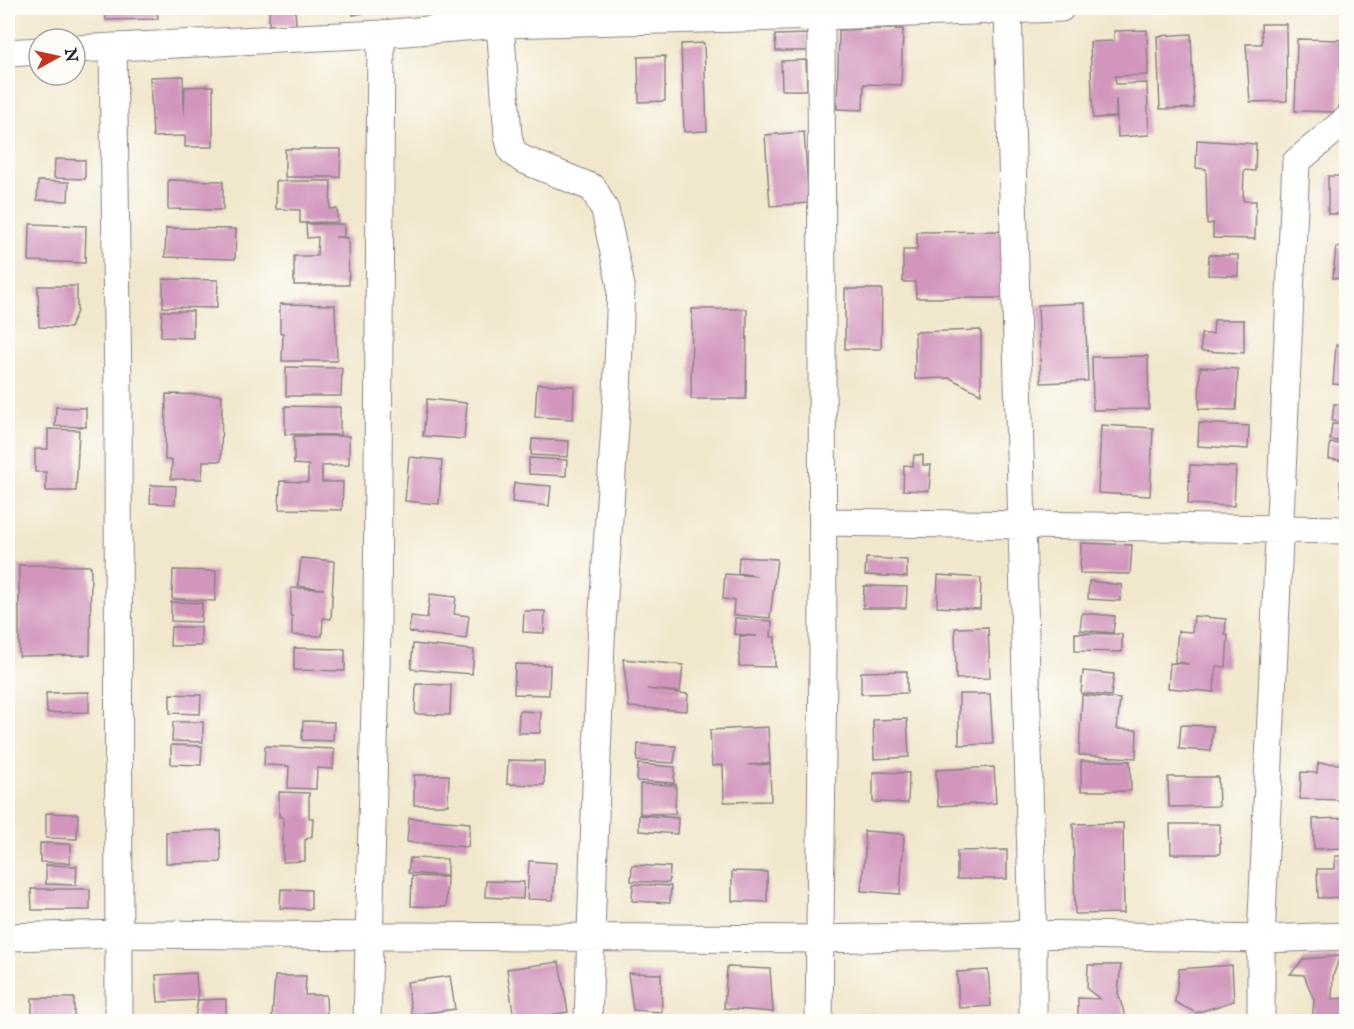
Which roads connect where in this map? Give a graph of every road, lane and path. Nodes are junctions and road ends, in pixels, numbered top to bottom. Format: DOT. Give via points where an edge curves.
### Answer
graph roads {
  1 [pos="1060,8"];
  2 [pos="1008,9"];
  3 [pos="499,16"];
  4 [pos="821,16"];
  5 [pos="381,34"];
  6 [pos="113,47"];
  7 [pos="87,48"];
  8 [pos="27,52"];
  9 [pos="8,53"];
  10 [pos="1347,120"];
  11 [pos="823,522"];
  12 [pos="1022,526"];
  13 [pos="1279,527"];
  14 [pos="1347,530"];
  15 [pos="119,934"];
  16 [pos="1033,934"];
  17 [pos="369,936"];
  18 [pos="1347,936"];
  19 [pos="8,937"];
  20 [pos="590,937"];
  21 [pos="820,939"];
  22 [pos="1261,939"];
  23 [pos="119,1022"];
  24 [pos="367,1022"];
  25 [pos="588,1022"];
  26 [pos="819,1022"];
  27 [pos="1033,1022"];
  28 [pos="1261,1022"];
  1 -- 2 [label="street"];
  2 -- 4 [label="street"];
  2 -- 12 [label="street"];
  3 -- 4 [label="street"];
  3 -- 5 [label="street"];
  3 -- 20 [label="street" via="512,151 522,159 593,188 605,210 621,286 601,641"];
  4 -- 11 [label="street"];
  5 -- 6 [label="street"];
  5 -- 17 [label="street" via="377,626"];
  6 -- 7 [label="street"];
  6 -- 15 [label="street"];
  8 -- 9 [label="street"];
  10 -- 13 [label="street" via="1296,162"];
  11 -- 12 [label="street"];
  11 -- 21 [label="street"];
  12 -- 13 [label="street"];
  12 -- 16 [label="street"];
  13 -- 14 [label="street"];
  13 -- 22 [label="street"];
  15 -- 17 [label="street"];
  15 -- 19 [label="street"];
  15 -- 23 [label="street"];
  16 -- 21 [label="street"];
  16 -- 22 [label="street"];
  16 -- 27 [label="street"];
  17 -- 20 [label="street"];
  17 -- 24 [label="street"];
  18 -- 22 [label="street"];
  20 -- 21 [label="street"];
  20 -- 25 [label="street"];
  21 -- 26 [label="street"];
  22 -- 28 [label="street"];
}
